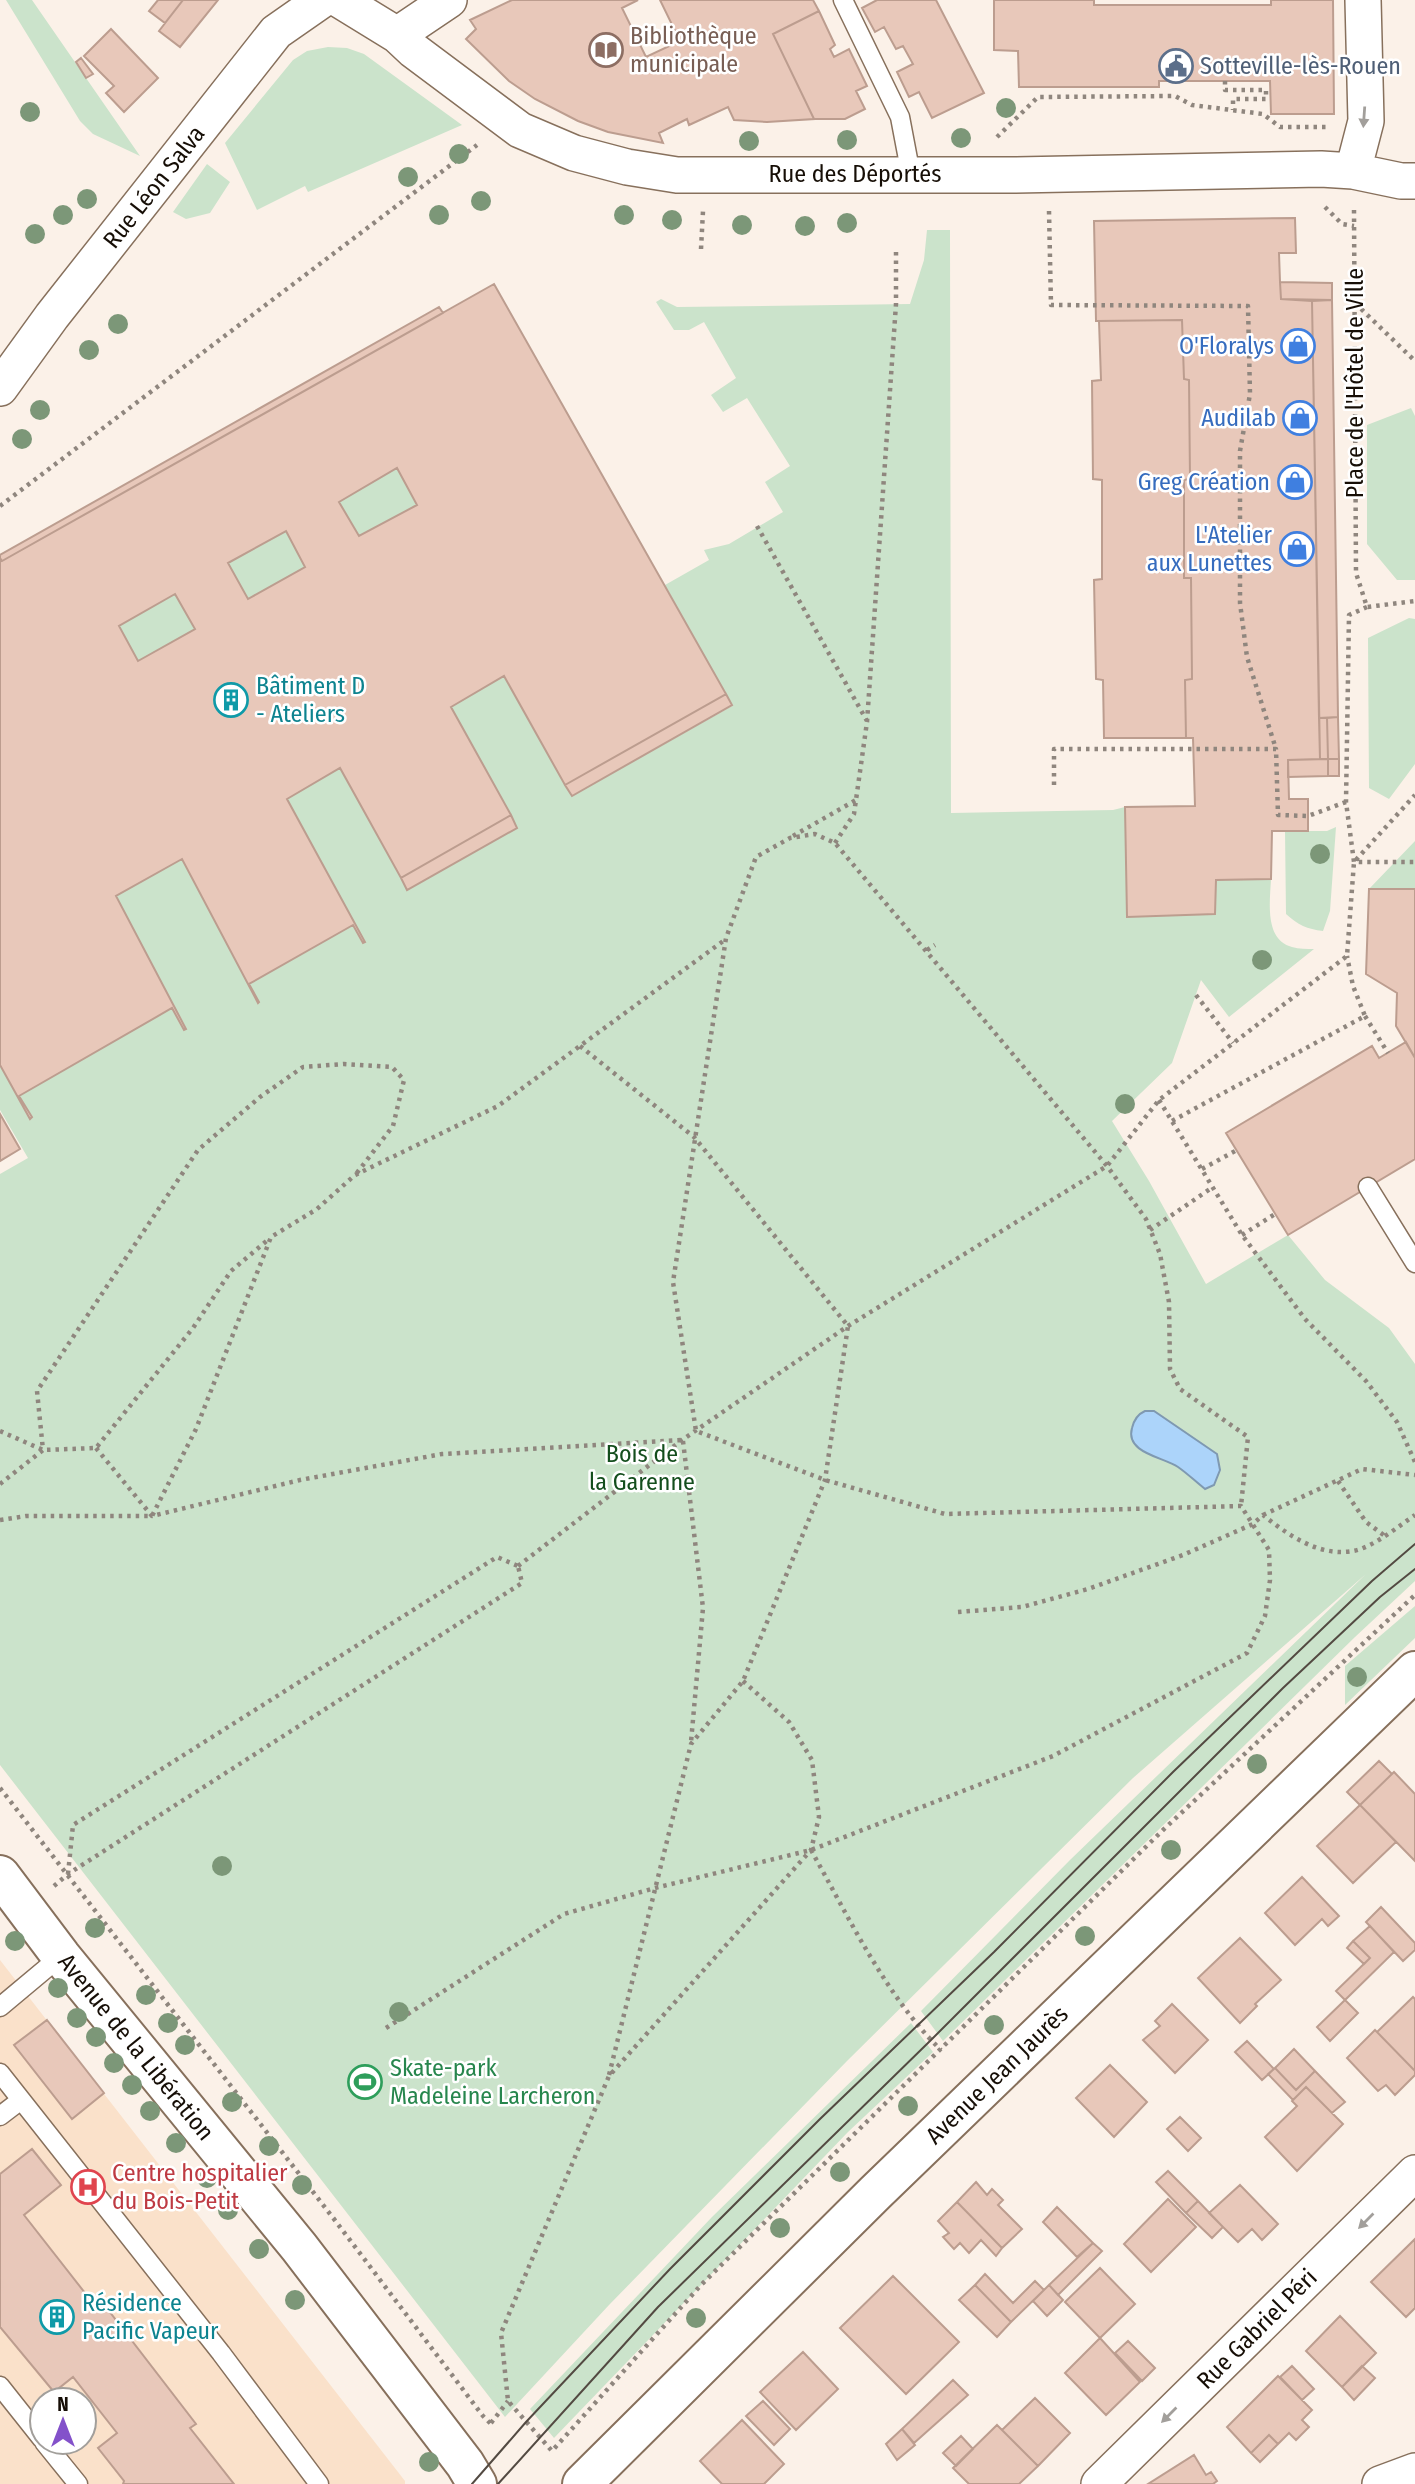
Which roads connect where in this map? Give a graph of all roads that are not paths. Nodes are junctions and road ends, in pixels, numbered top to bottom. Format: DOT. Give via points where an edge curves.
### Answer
graph roads {
  1 [pos="323,0"];
  2 [pos="340,0"];
  3 [pos="450,0"];
  4 [pos="843,0"];
  5 [pos="1363,0"];
  6 [pos="397,35"];
  7 [pos="1353,171"];
  8 [pos="911,175"];
  9 [pos="1415,181"];
  10 [pos="0,388"];
  11 [pos="1368,1188"];
  12 [pos="1415,1263"];
  13 [pos="1415,1671"];
  14 [pos="0,1875"];
  15 [pos="61,1956"];
  16 [pos="0,2007"];
  17 [pos="0,2073"];
  18 [pos="21,2100"];
  19 [pos="0,2116"];
  20 [pos="1415,2173"];
  21 [pos="0,2386"];
  22 [pos="28,2421"];
  23 [pos="56,2456"];
  24 [pos="1415,2471"];
  25 [pos="78,2484"];
  26 [pos="319,2484"];
  27 [pos="478,2484"];
  28 [pos="582,2484"];
  29 [pos="1099,2484"];
  30 [pos="1380,2484"];
  1 -- 10 [label="street, Rue Léon Salva" via="276,32"];
  2 -- 6 [label="street, Rue des Déportés"];
  3 -- 6 [label="street"];
  4 -- 8 [label="lane" via="900,117"];
  5 -- 7 [label="street, one-way" via="1366,121"];
  6 -- 8 [label="street, Rue des Déportés" via="520,130 587,157 677,175"];
  7 -- 8 [label="street, Rue des Déportés"];
  7 -- 9 [label="street"];
  11 -- 12 [label="lane"];
  13 -- 28 [label="street, Avenue Jean Jaurès"];
  14 -- 15 [label="street, Avenue de la Libération"];
  15 -- 16 [label="lane"];
  15 -- 27 [label="street, Avenue de la Libération" via="299,2247"];
  17 -- 18 [label="lane"];
  18 -- 19 [label="lane"];
  18 -- 26 [label="lane"];
  20 -- 29 [label="street, Rue Gabriel Péri, one-way"];
  21 -- 22 [label="lane"];
  23 -- 25 [label="lane"];
  24 -- 30 [label="street"];
}
